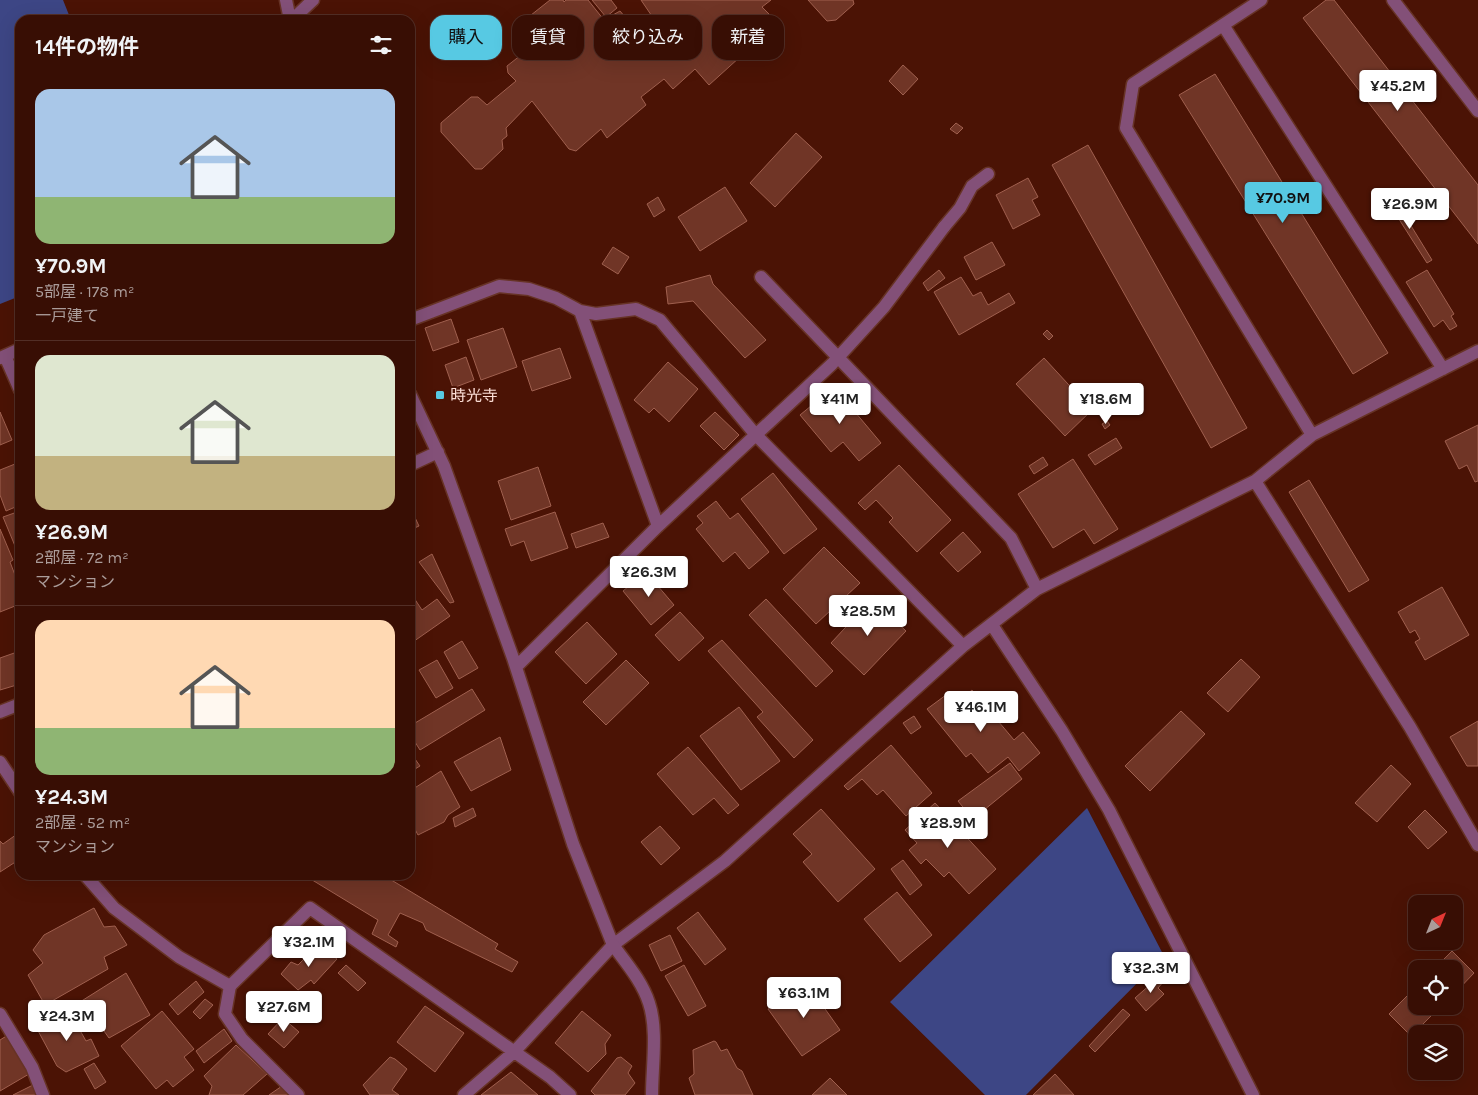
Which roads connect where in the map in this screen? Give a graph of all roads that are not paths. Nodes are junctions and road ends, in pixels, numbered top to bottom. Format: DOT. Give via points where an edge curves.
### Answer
graph roads {
  1 [pos="286,0"];
  2 [pos="313,0"];
  3 [pos="1261,0"];
  4 [pos="1393,0"];
  5 [pos="290,15"];
  6 [pos="296,15"];
  7 [pos="1224,25"];
  8 [pos="1478,111"];
  9 [pos="988,174"];
  10 [pos="761,277"];
  11 [pos="580,311"];
  12 [pos="415,318"];
  13 [pos="15,351"];
  14 [pos="1478,351"];
  15 [pos="2,357"];
  16 [pos="838,358"];
  17 [pos="1443,369"];
  18 [pos="15,381"];
  19 [pos="415,404"];
  20 [pos="755,434"];
  21 [pos="1312,435"];
  22 [pos="438,452"];
  23 [pos="415,463"];
  24 [pos="1255,481"];
  25 [pos="658,526"];
  26 [pos="1037,589"];
  27 [pos="992,625"];
  28 [pos="963,646"];
  29 [pos="516,667"];
  30 [pos="15,706"];
  31 [pos="0,712"];
  32 [pos="0,762"];
  33 [pos="15,784"];
  34 [pos="1478,845"];
  35 [pos="89,880"];
  36 [pos="613,945"];
  37 [pos="230,986"];
  38 [pos="0,1014"];
  39 [pos="514,1052"];
  40 [pos="44,1095"];
  41 [pos="298,1095"];
  42 [pos="464,1095"];
  43 [pos="570,1095"];
  44 [pos="652,1095"];
  45 [pos="1252,1095"];
  1 -- 5 [label="street"];
  2 -- 6 [label="street"];
  3 -- 7 [label="street"];
  4 -- 8 [label="street"];
  7 -- 17 [label="street"];
  7 -- 21 [label="street" via="1133,84 1126,128"];
  9 -- 16 [label="street" via="972,186 960,208 884,307"];
  10 -- 16 [label="street"];
  11 -- 12 [label="street" via="529,288 499,286"];
  11 -- 20 [label="street" via="596,314 636,309 660,320"];
  11 -- 25 [label="street"];
  13 -- 15 [label="street"];
  14 -- 17 [label="street"];
  15 -- 18 [label="street"];
  16 -- 20 [label="street"];
  16 -- 26 [label="street" via="1011,538"];
  17 -- 21 [label="street"];
  19 -- 22 [label="street"];
  20 -- 25 [label="street"];
  20 -- 28 [label="street"];
  21 -- 24 [label="street"];
  22 -- 23 [label="street"];
  22 -- 29 [label="street"];
  24 -- 26 [label="street"];
  24 -- 34 [label="street" via="1410,727"];
  25 -- 29 [label="street"];
  26 -- 27 [label="street"];
  27 -- 28 [label="street"];
  27 -- 45 [label="street" via="1062,731 1109,810"];
  28 -- 36 [label="street" via="725,861"];
  29 -- 36 [label="street" via="573,844"];
  30 -- 31 [label="street"];
  32 -- 33 [label="street"];
  35 -- 37 [label="street" via="114,908 164,946"];
  36 -- 39 [label="street"];
  36 -- 44 [label="street" via="639,981 649,1002 654,1022"];
  37 -- 39 [label="street" via="310,908"];
  37 -- 41 [label="street" via="225,1014 242,1039"];
  38 -- 40 [label="street" via="32,1067"];
  39 -- 42 [label="street"];
  39 -- 43 [label="street"];
}
